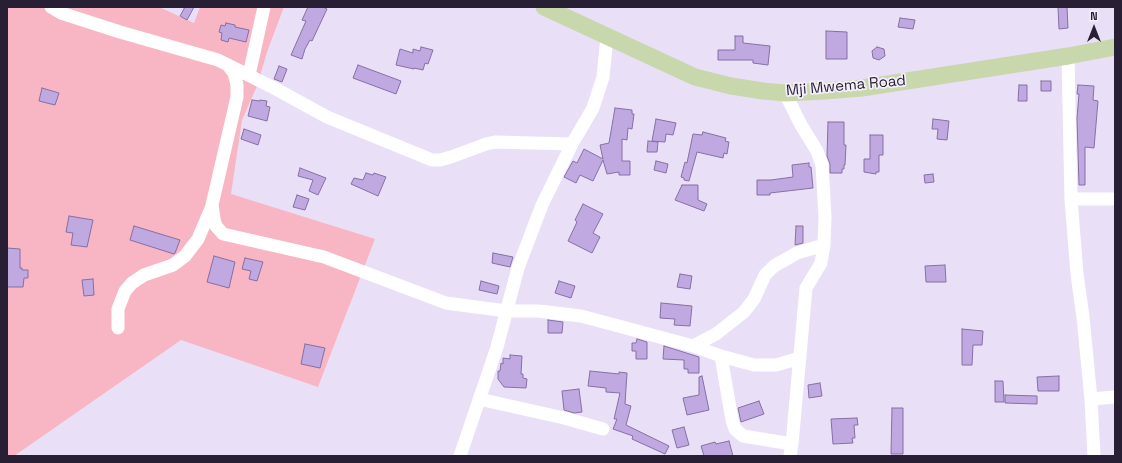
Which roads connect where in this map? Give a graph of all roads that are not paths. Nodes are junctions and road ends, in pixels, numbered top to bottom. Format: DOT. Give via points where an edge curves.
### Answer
graph roads {
  1 [pos="51,7"];
  2 [pos="264,7"];
  3 [pos="544,7"];
  4 [pos="607,37"];
  5 [pos="1115,47"];
  6 [pos="1068,56"];
  7 [pos="228,65"];
  8 [pos="249,75"];
  9 [pos="785,92"];
  10 [pos="572,144"];
  11 [pos="1071,200"];
  12 [pos="1115,200"];
  13 [pos="212,205"];
  14 [pos="824,245"];
  15 [pos="506,311"];
  16 [pos="118,328"];
  17 [pos="693,346"];
  18 [pos="721,356"];
  19 [pos="800,358"];
  20 [pos="1115,397"];
  21 [pos="479,399"];
  22 [pos="1091,399"];
  23 [pos="603,429"];
  24 [pos="791,450"];
  25 [pos="460,456"];
  26 [pos="1094,456"];
  1 -- 7 [label="street" via="62,13"];
  2 -- 8 [label="street"];
  3 -- 4 [label="main road, Mji Mwema Road"];
  4 -- 9 [label="main road, Mji Mwema Road" via="694,77 731,86"];
  4 -- 10 [label="street" via="599,91 593,108"];
  5 -- 6 [label="main road, Mji Mwema Road"];
  6 -- 9 [label="main road, Mji Mwema Road" via="862,88"];
  6 -- 11 [label="street"];
  7 -- 8 [label="street"];
  7 -- 13 [label="street" via="234,73 237,97"];
  8 -- 10 [label="street" via="327,117 432,160 451,157 495,142"];
  9 -- 14 [label="street" via="822,165"];
  10 -- 15 [label="street" via="542,205 518,268"];
  11 -- 12 [label="street"];
  11 -- 22 [label="street"];
  13 -- 15 [label="street" via="216,226 223,234 324,257 446,303"];
  13 -- 16 [label="street" via="198,239 186,256 173,265 132,282 124,291 118,309"];
  14 -- 17 [label="street" via="797,252 774,266 765,275 754,299 744,312 716,334"];
  14 -- 19 [label="street" via="821,263 806,288"];
  15 -- 17 [label="street" via="538,311 581,316"];
  15 -- 21 [label="street"];
  17 -- 18 [label="street"];
  18 -- 19 [label="street" via="764,366"];
  18 -- 24 [label="street" via="735,429 743,436"];
  19 -- 24 [label="street"];
  20 -- 22 [label="street"];
  21 -- 23 [label="street"];
  21 -- 25 [label="street"];
  22 -- 26 [label="street"];
}
